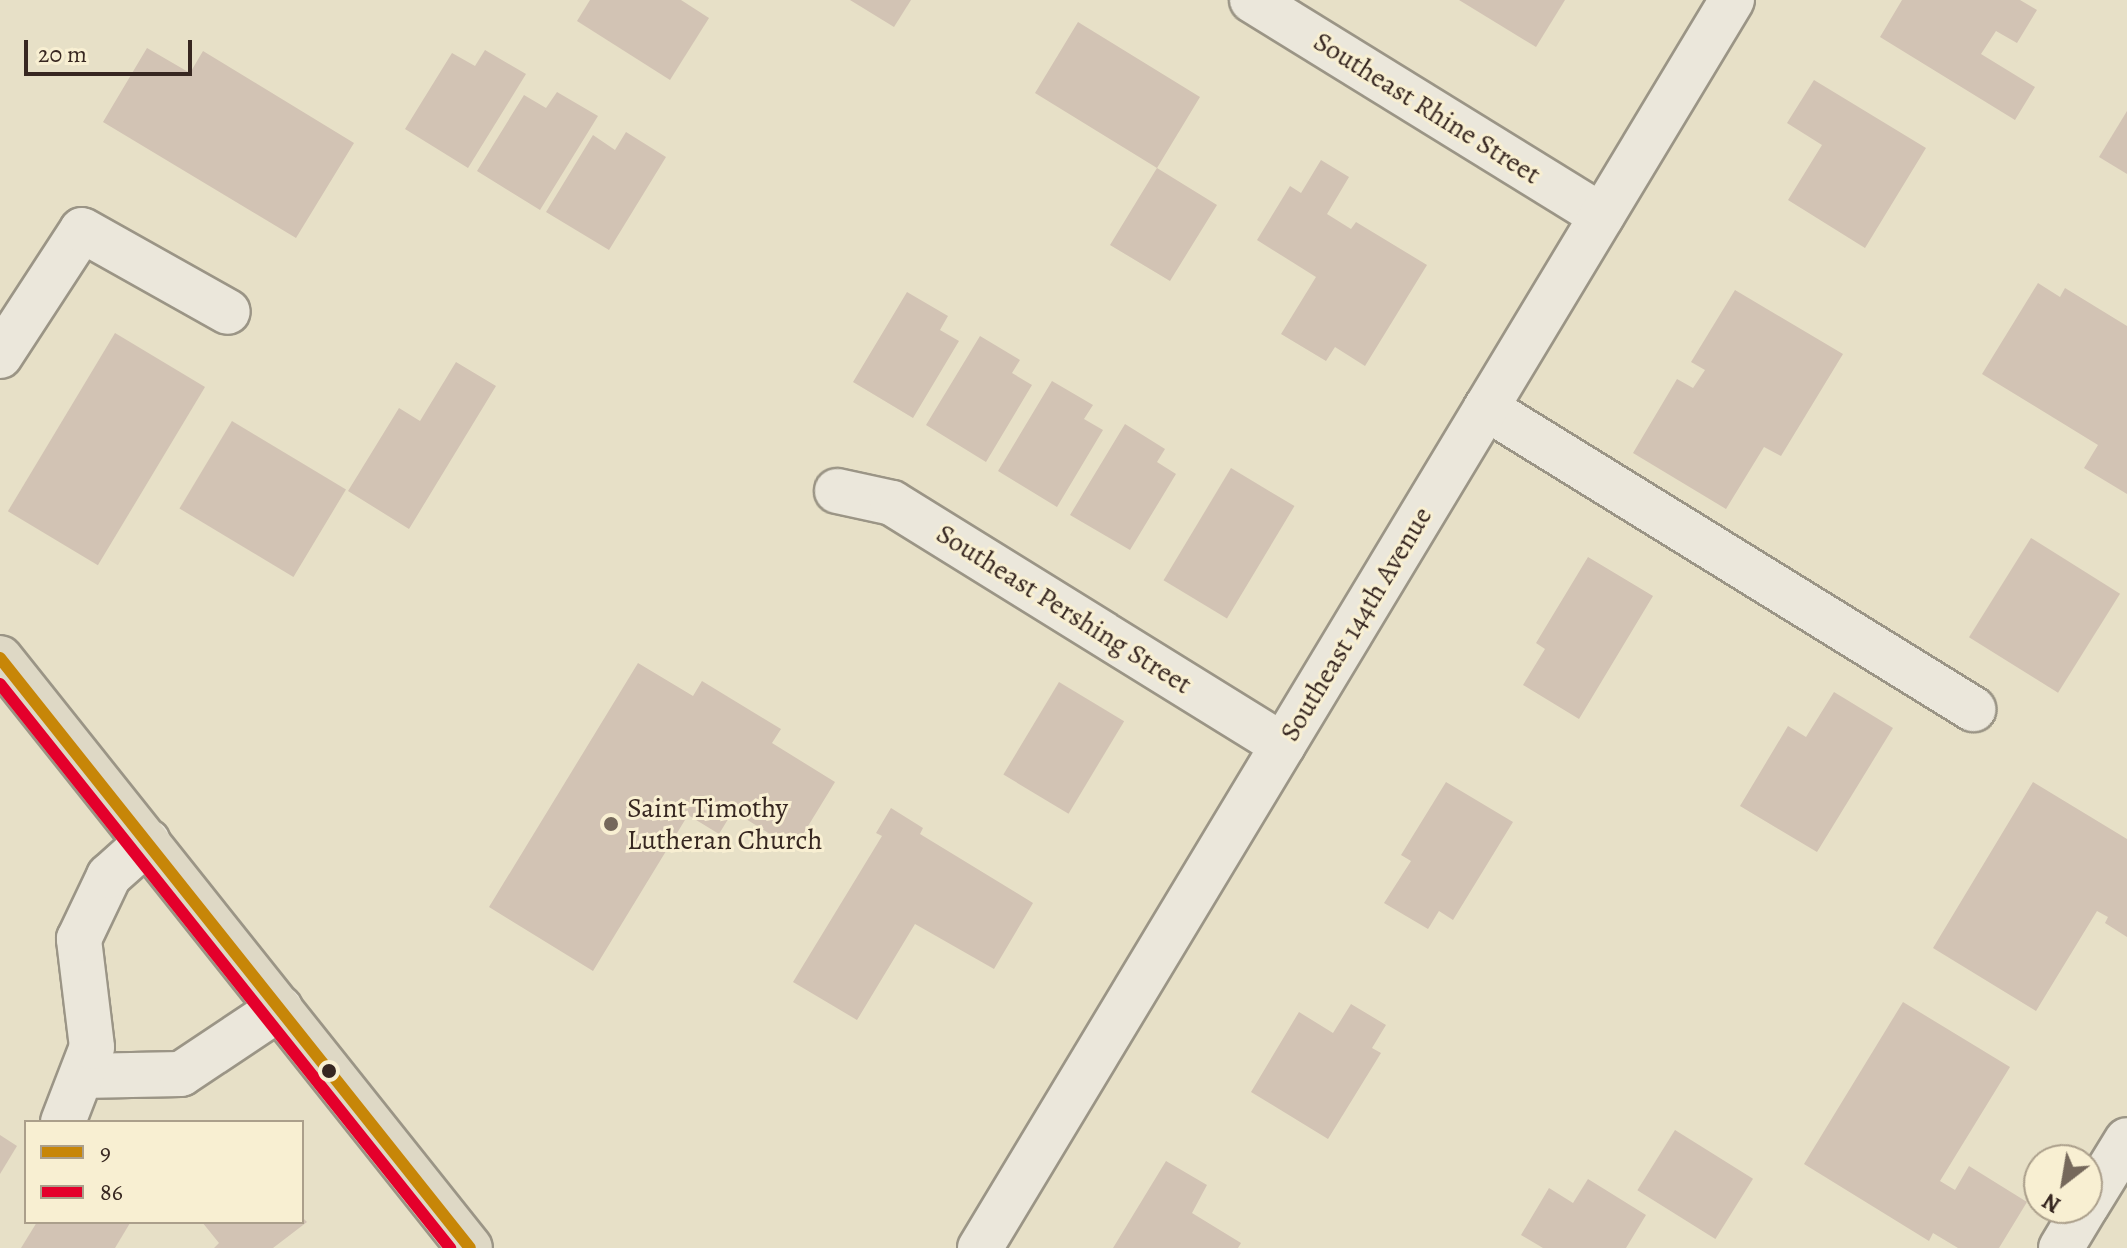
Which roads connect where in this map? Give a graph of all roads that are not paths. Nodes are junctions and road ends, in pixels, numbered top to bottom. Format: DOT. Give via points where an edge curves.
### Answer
graph roads {
  1 [pos="1252,0"];
  2 [pos="1732,0"];
  3 [pos="1602,216"];
  4 [pos="228,312"];
  5 [pos="0,356"];
  6 [pos="1486,408"];
  7 [pos="837,491"];
  8 [pos="0,658"];
  9 [pos="1973,709"];
  10 [pos="1283,745"];
  11 [pos="148,841"];
  12 [pos="280,1008"];
  13 [pos="82,1076"];
  14 [pos="64,1120"];
  15 [pos="2127,1140"];
  16 [pos="2103,1179"];
  17 [pos="2076,1224"];
  18 [pos="470,1248"];
  19 [pos="980,1248"];
  20 [pos="2061,1248"];
  1 -- 3 [label="street, Southeast Rhine Street"];
  2 -- 3 [label="street, Southeast 144th Avenue"];
  3 -- 6 [label="street, Southeast 144th Avenue"];
  4 -- 5 [label="street" via="82,230"];
  6 -- 9 [label="street"];
  6 -- 10 [label="street, Southeast 144th Avenue"];
  7 -- 10 [label="street, Southeast Pershing Street" via="892,503"];
  8 -- 11 [label="main road"];
  10 -- 19 [label="street, Southeast 144th Avenue"];
  11 -- 12 [label="main road"];
  11 -- 13 [label="street" via="109,876 79,939 92,1047"];
  12 -- 13 [label="street" via="181,1074"];
  12 -- 18 [label="main road"];
  13 -- 14 [label="street"];
  15 -- 16 [label="street"];
  17 -- 20 [label="street"];
}
